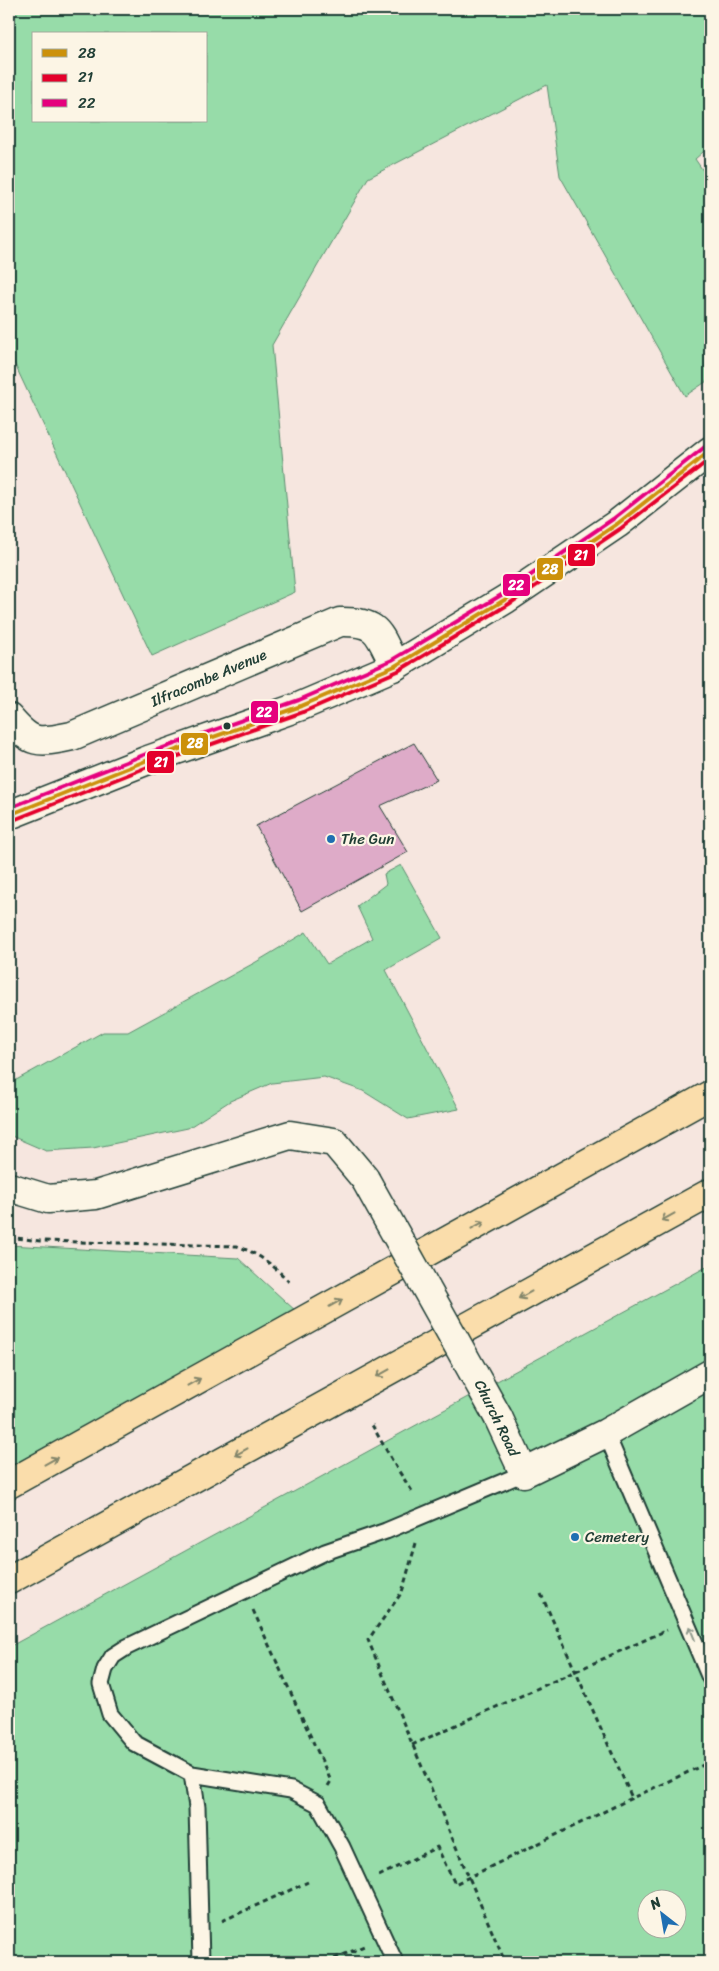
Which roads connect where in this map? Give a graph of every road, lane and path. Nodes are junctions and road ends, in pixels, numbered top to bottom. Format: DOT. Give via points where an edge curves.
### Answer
graph roads {
  1 [pos="710,451"];
  2 [pos="395,666"];
  3 [pos="9,718"];
  4 [pos="9,815"];
  5 [pos="710,1095"];
  6 [pos="9,1187"];
  7 [pos="710,1193"];
  8 [pos="9,1237"];
  9 [pos="289,1282"];
  10 [pos="710,1374"];
  11 [pos="372,1425"];
  12 [pos="705,1426"];
  13 [pos="606,1433"];
  14 [pos="710,1438"];
  15 [pos="524,1473"];
  16 [pos="9,1484"];
  17 [pos="426,1514"];
  18 [pos="9,1580"];
  19 [pos="244,1591"];
  20 [pos="541,1594"];
  21 [pos="687,1621"];
  22 [pos="576,1670"];
  23 [pos="710,1678"];
  24 [pos="412,1745"];
  25 [pos="710,1762"];
  26 [pos="192,1774"];
  27 [pos="632,1798"];
  28 [pos="318,1804"];
  29 [pos="469,1878"];
  30 [pos="308,1882"];
  31 [pos="360,1885"];
  32 [pos="200,1930"];
  33 [pos="385,1937"];
  34 [pos="354,1950"];
  35 [pos="201,1962"];
  36 [pos="326,1962"];
  37 [pos="353,1962"];
  38 [pos="395,1962"];
  39 [pos="504,1962"];
  1 -- 2 [label="street" via="616,524 506,598"];
  2 -- 3 [label="street, Ilfracombe Avenue" via="373,627 359,621 340,622 72,736 49,741 27,738"];
  2 -- 4 [label="street" via="302,706 148,760"];
  16 -- 5 [label="highway, one-way"];
  6 -- 15 [label="street, Church Road, bridge" via="48,1199 96,1195 290,1135 334,1142 365,1179 463,1352"];
  7 -- 18 [label="highway, one-way"];
  8 -- 9 [label="path" via="40,1241 237,1246 266,1260"];
  10 -- 13 [label="street, Church Road"];
  11 -- 17 [label="path"];
  12 -- 14 [label="path"];
  13 -- 15 [label="street, Church Road"];
  13 -- 21 [label="lane"];
  15 -- 17 [label="lane"];
  17 -- 19 [label="lane" via="325,1552"];
  17 -- 24 [label="path" via="402,1592 368,1640"];
  19 -- 26 [label="lane" via="127,1647 112,1656 105,1669 101,1684 110,1714 134,1743"];
  19 -- 28 [label="path" via="330,1781"];
  20 -- 22 [label="path"];
  21 -- 22 [label="path"];
  23 -- 21 [label="lane, one-way"];
  22 -- 24 [label="path"];
  22 -- 27 [label="path"];
  24 -- 29 [label="path"];
  25 -- 27 [label="path"];
  26 -- 28 [label="lane" via="291,1790"];
  26 -- 32 [label="lane" via="197,1806"];
  27 -- 29 [label="path"];
  28 -- 31 [label="lane"];
  29 -- 31 [label="path" via="455,1884 437,1847"];
  29 -- 39 [label="path"];
  30 -- 32 [label="path"];
  31 -- 33 [label="lane"];
  32 -- 35 [label="lane"];
  33 -- 34 [label="path"];
  33 -- 38 [label="lane"];
  34 -- 36 [label="path"];
  34 -- 37 [label="path"];
}
